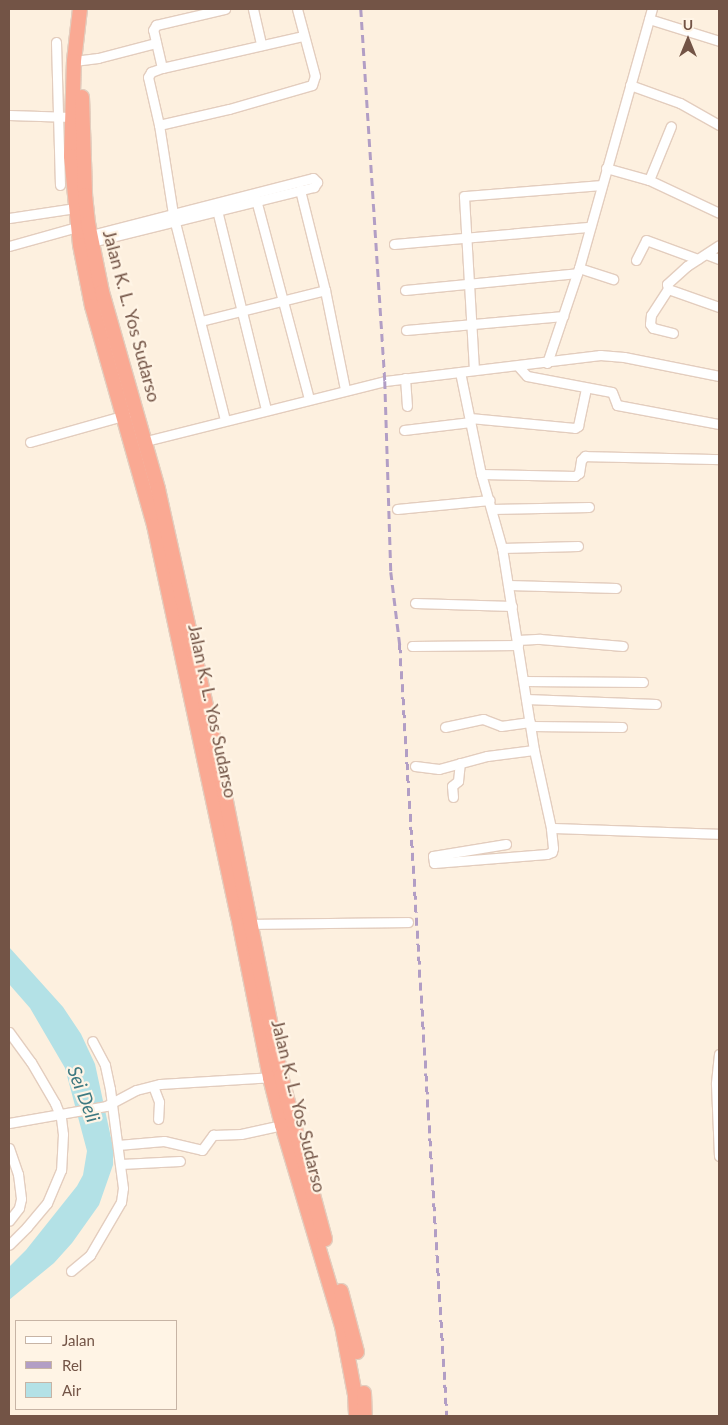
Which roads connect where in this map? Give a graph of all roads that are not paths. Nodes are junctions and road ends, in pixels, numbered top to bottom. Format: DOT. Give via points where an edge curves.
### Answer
graph roads {
  1 [pos="80,9"];
  2 [pos="89,9"];
  3 [pos="225,9"];
  4 [pos="253,9"];
  5 [pos="297,9"];
  6 [pos="652,9"];
  7 [pos="649,19"];
  8 [pos="303,36"];
  9 [pos="719,41"];
  10 [pos="56,42"];
  11 [pos="156,44"];
  12 [pos="261,45"];
  13 [pos="79,60"];
  14 [pos="162,68"];
  15 [pos="630,85"];
  16 [pos="9,114"];
  17 [pos="57,116"];
  18 [pos="72,116"];
  19 [pos="159,125"];
  20 [pos="719,125"];
  21 [pos="671,126"];
  22 [pos="606,168"];
  23 [pos="648,180"];
  24 [pos="60,185"];
  25 [pos="601,185"];
  26 [pos="300,190"];
  27 [pos="255,197"];
  28 [pos="217,207"];
  29 [pos="71,208"];
  30 [pos="719,213"];
  31 [pos="9,218"];
  32 [pos="174,218"];
  33 [pos="590,226"];
  34 [pos="83,238"];
  35 [pos="467,238"];
  36 [pos="394,244"];
  37 [pos="719,245"];
  38 [pos="9,246"];
  39 [pos="702,256"];
  40 [pos="719,259"];
  41 [pos="636,260"];
  42 [pos="578,271"];
  43 [pos="613,279"];
  44 [pos="469,282"];
  45 [pos="325,290"];
  46 [pos="405,290"];
  47 [pos="668,290"];
  48 [pos="283,301"];
  49 [pos="719,307"];
  50 [pos="242,311"];
  51 [pos="563,316"];
  52 [pos="202,321"];
  53 [pos="470,323"];
  54 [pos="406,330"];
  55 [pos="673,333"];
  56 [pos="547,362"];
  57 [pos="518,366"];
  58 [pos="474,370"];
  59 [pos="460,372"];
  60 [pos="719,376"];
  61 [pos="405,378"];
  62 [pos="586,388"];
  63 [pos="345,390"];
  64 [pos="309,399"];
  65 [pos="407,406"];
  66 [pos="266,410"];
  67 [pos="131,414"];
  68 [pos="225,420"];
  69 [pos="471,420"];
  70 [pos="719,424"];
  71 [pos="404,430"];
  72 [pos="146,441"];
  73 [pos="30,442"];
  74 [pos="719,459"];
  75 [pos="482,474"];
  76 [pos="491,504"];
  77 [pos="589,507"];
  78 [pos="397,509"];
  79 [pos="578,546"];
  80 [pos="502,548"];
  81 [pos="508,585"];
  82 [pos="616,588"];
  83 [pos="415,603"];
  84 [pos="512,606"];
  85 [pos="518,642"];
  86 [pos="412,646"];
  87 [pos="623,646"];
  88 [pos="524,680"];
  89 [pos="643,682"];
  90 [pos="526,699"];
  91 [pos="656,704"];
  92 [pos="530,724"];
  93 [pos="445,727"];
  94 [pos="622,727"];
  95 [pos="534,750"];
  96 [pos="460,763"];
  97 [pos="415,766"];
  98 [pos="453,797"];
  99 [pos="551,828"];
  100 [pos="719,834"];
  101 [pos="506,844"];
  102 [pos="408,922"];
  103 [pos="250,924"];
  104 [pos="9,1032"];
  105 [pos="92,1041"];
  106 [pos="719,1054"];
  107 [pos="275,1077"];
  108 [pos="154,1086"];
  109 [pos="109,1105"];
  110 [pos="59,1113"];
  111 [pos="158,1118"];
  112 [pos="9,1123"];
  113 [pos="282,1125"];
  114 [pos="118,1145"];
  115 [pos="9,1148"];
  116 [pos="719,1156"];
  117 [pos="180,1161"];
  118 [pos="120,1164"];
  119 [pos="9,1220"];
  120 [pos="9,1245"];
  121 [pos="71,1271"];
  122 [pos="356,1416"];
  123 [pos="365,1416"];
  1 -- 13 [label="highway, Jalan K. L. Yos Sudarso"];
  2 -- 13 [label="highway, Jalan K. L. Yos Sudarso"];
  3 -- 11 [label="street" via="156,24 153,30"];
  4 -- 12 [label="street"];
  5 -- 8 [label="street"];
  6 -- 7 [label="street"];
  7 -- 9 [label="street"];
  7 -- 15 [label="street"];
  8 -- 12 [label="street"];
  8 -- 19 [label="street" via="315,76 312,85"];
  10 -- 17 [label="street"];
  11 -- 13 [label="street"];
  11 -- 14 [label="street"];
  12 -- 14 [label="street"];
  13 -- 18 [label="highway, Jalan K. L. Yos Sudarso"];
  13 -- 34 [label="highway, Jalan K. L. Yos Sudarso"];
  14 -- 19 [label="street" via="151,72 148,77"];
  15 -- 20 [label="street" via="680,103"];
  15 -- 22 [label="street"];
  16 -- 17 [label="street"];
  17 -- 18 [label="street"];
  17 -- 24 [label="street"];
  18 -- 29 [label="highway, Jalan K. L. Yos Sudarso"];
  19 -- 32 [label="street"];
  21 -- 23 [label="street"];
  22 -- 23 [label="street"];
  22 -- 25 [label="street"];
  23 -- 30 [label="street"];
  25 -- 33 [label="street"];
  25 -- 35 [label="street" via="464,196"];
  26 -- 27 [label="street"];
  26 -- 27 [label="street" via="317,185 316,179"];
  26 -- 45 [label="street"];
  27 -- 28 [label="street"];
  27 -- 48 [label="street"];
  28 -- 32 [label="street"];
  28 -- 50 [label="street"];
  29 -- 31 [label="street"];
  29 -- 34 [label="highway, Jalan K. L. Yos Sudarso"];
  32 -- 34 [label="street"];
  32 -- 52 [label="street"];
  33 -- 35 [label="street"];
  33 -- 42 [label="street"];
  34 -- 38 [label="street"];
  34 -- 67 [label="highway, Jalan K. L. Yos Sudarso" via="102,292"];
  35 -- 36 [label="street"];
  35 -- 44 [label="street"];
  37 -- 39 [label="street"];
  39 -- 40 [label="street"];
  39 -- 41 [label="street" via="646,240"];
  39 -- 47 [label="street" via="669,282"];
  42 -- 43 [label="street"];
  42 -- 44 [label="street"];
  42 -- 51 [label="street"];
  44 -- 46 [label="street"];
  44 -- 53 [label="street"];
  45 -- 48 [label="street"];
  45 -- 63 [label="street"];
  47 -- 49 [label="street"];
  47 -- 55 [label="street" via="651,315 650,324 653,328"];
  48 -- 50 [label="street"];
  48 -- 64 [label="street"];
  50 -- 52 [label="street"];
  50 -- 66 [label="street"];
  51 -- 53 [label="street"];
  51 -- 56 [label="street"];
  52 -- 68 [label="street"];
  53 -- 54 [label="street"];
  53 -- 58 [label="street"];
  56 -- 57 [label="street"];
  56 -- 60 [label="street" via="612,355"];
  57 -- 58 [label="street"];
  57 -- 62 [label="street" via="527,376"];
  58 -- 59 [label="street"];
  59 -- 61 [label="street"];
  59 -- 69 [label="street"];
  61 -- 63 [label="street"];
  61 -- 65 [label="street"];
  62 -- 69 [label="street" via="575,428"];
  62 -- 70 [label="street" via="612,392 617,405"];
  63 -- 64 [label="street"];
  64 -- 66 [label="street"];
  66 -- 68 [label="street"];
  67 -- 72 [label="highway, Jalan K. L. Yos Sudarso"];
  67 -- 73 [label="street"];
  67 -- 107 [label="highway, Jalan K. L. Yos Sudarso"];
  68 -- 72 [label="street"];
  69 -- 71 [label="street"];
  69 -- 75 [label="street"];
  72 -- 103 [label="highway, Jalan K. L. Yos Sudarso" via="216,751"];
  74 -- 75 [label="street" via="585,456 581,460 580,473 575,476"];
  75 -- 76 [label="street"];
  76 -- 77 [label="street"];
  76 -- 78 [label="street"];
  76 -- 80 [label="street"];
  79 -- 80 [label="street"];
  80 -- 81 [label="street"];
  81 -- 82 [label="street"];
  81 -- 84 [label="street"];
  83 -- 84 [label="street"];
  84 -- 85 [label="street"];
  85 -- 86 [label="street"];
  85 -- 87 [label="street" via="540,639"];
  85 -- 88 [label="street"];
  88 -- 89 [label="street"];
  88 -- 90 [label="street"];
  90 -- 91 [label="street"];
  90 -- 92 [label="street"];
  92 -- 93 [label="street" via="501,726 483,719"];
  92 -- 94 [label="street"];
  92 -- 95 [label="street"];
  95 -- 96 [label="street"];
  95 -- 99 [label="street"];
  96 -- 97 [label="street" via="439,769"];
  96 -- 98 [label="street" via="458,781 452,786"];
  99 -- 100 [label="street"];
  99 -- 101 [label="street" via="553,848 547,854 434,863 433,856"];
  102 -- 103 [label="street"];
  103 -- 107 [label="highway, Jalan K. L. Yos Sudarso"];
  104 -- 110 [label="street" via="31,1062"];
  105 -- 109 [label="street" via="105,1066"];
  106 -- 116 [label="street" via="716,1084"];
  107 -- 108 [label="street"];
  107 -- 113 [label="highway, Jalan K. L. Yos Sudarso"];
  107 -- 123 [label="highway, Jalan K. L. Yos Sudarso" via="351,1323 365,1395"];
  108 -- 109 [label="street" via="136,1090"];
  108 -- 111 [label="street" via="159,1102"];
  109 -- 110 [label="street"];
  109 -- 114 [label="street"];
  110 -- 112 [label="street"];
  110 -- 120 [label="street" via="63,1134 59,1176 47,1202"];
  113 -- 114 [label="street" via="241,1134 213,1135 202,1150 164,1141"];
  113 -- 122 [label="highway, Jalan K. L. Yos Sudarso" via="342,1326 356,1395"];
  114 -- 118 [label="street"];
  115 -- 119 [label="street" via="18,1174 21,1199 19,1208"];
  117 -- 118 [label="street"];
  118 -- 121 [label="street" via="123,1188 120,1202 90,1256"];
}
